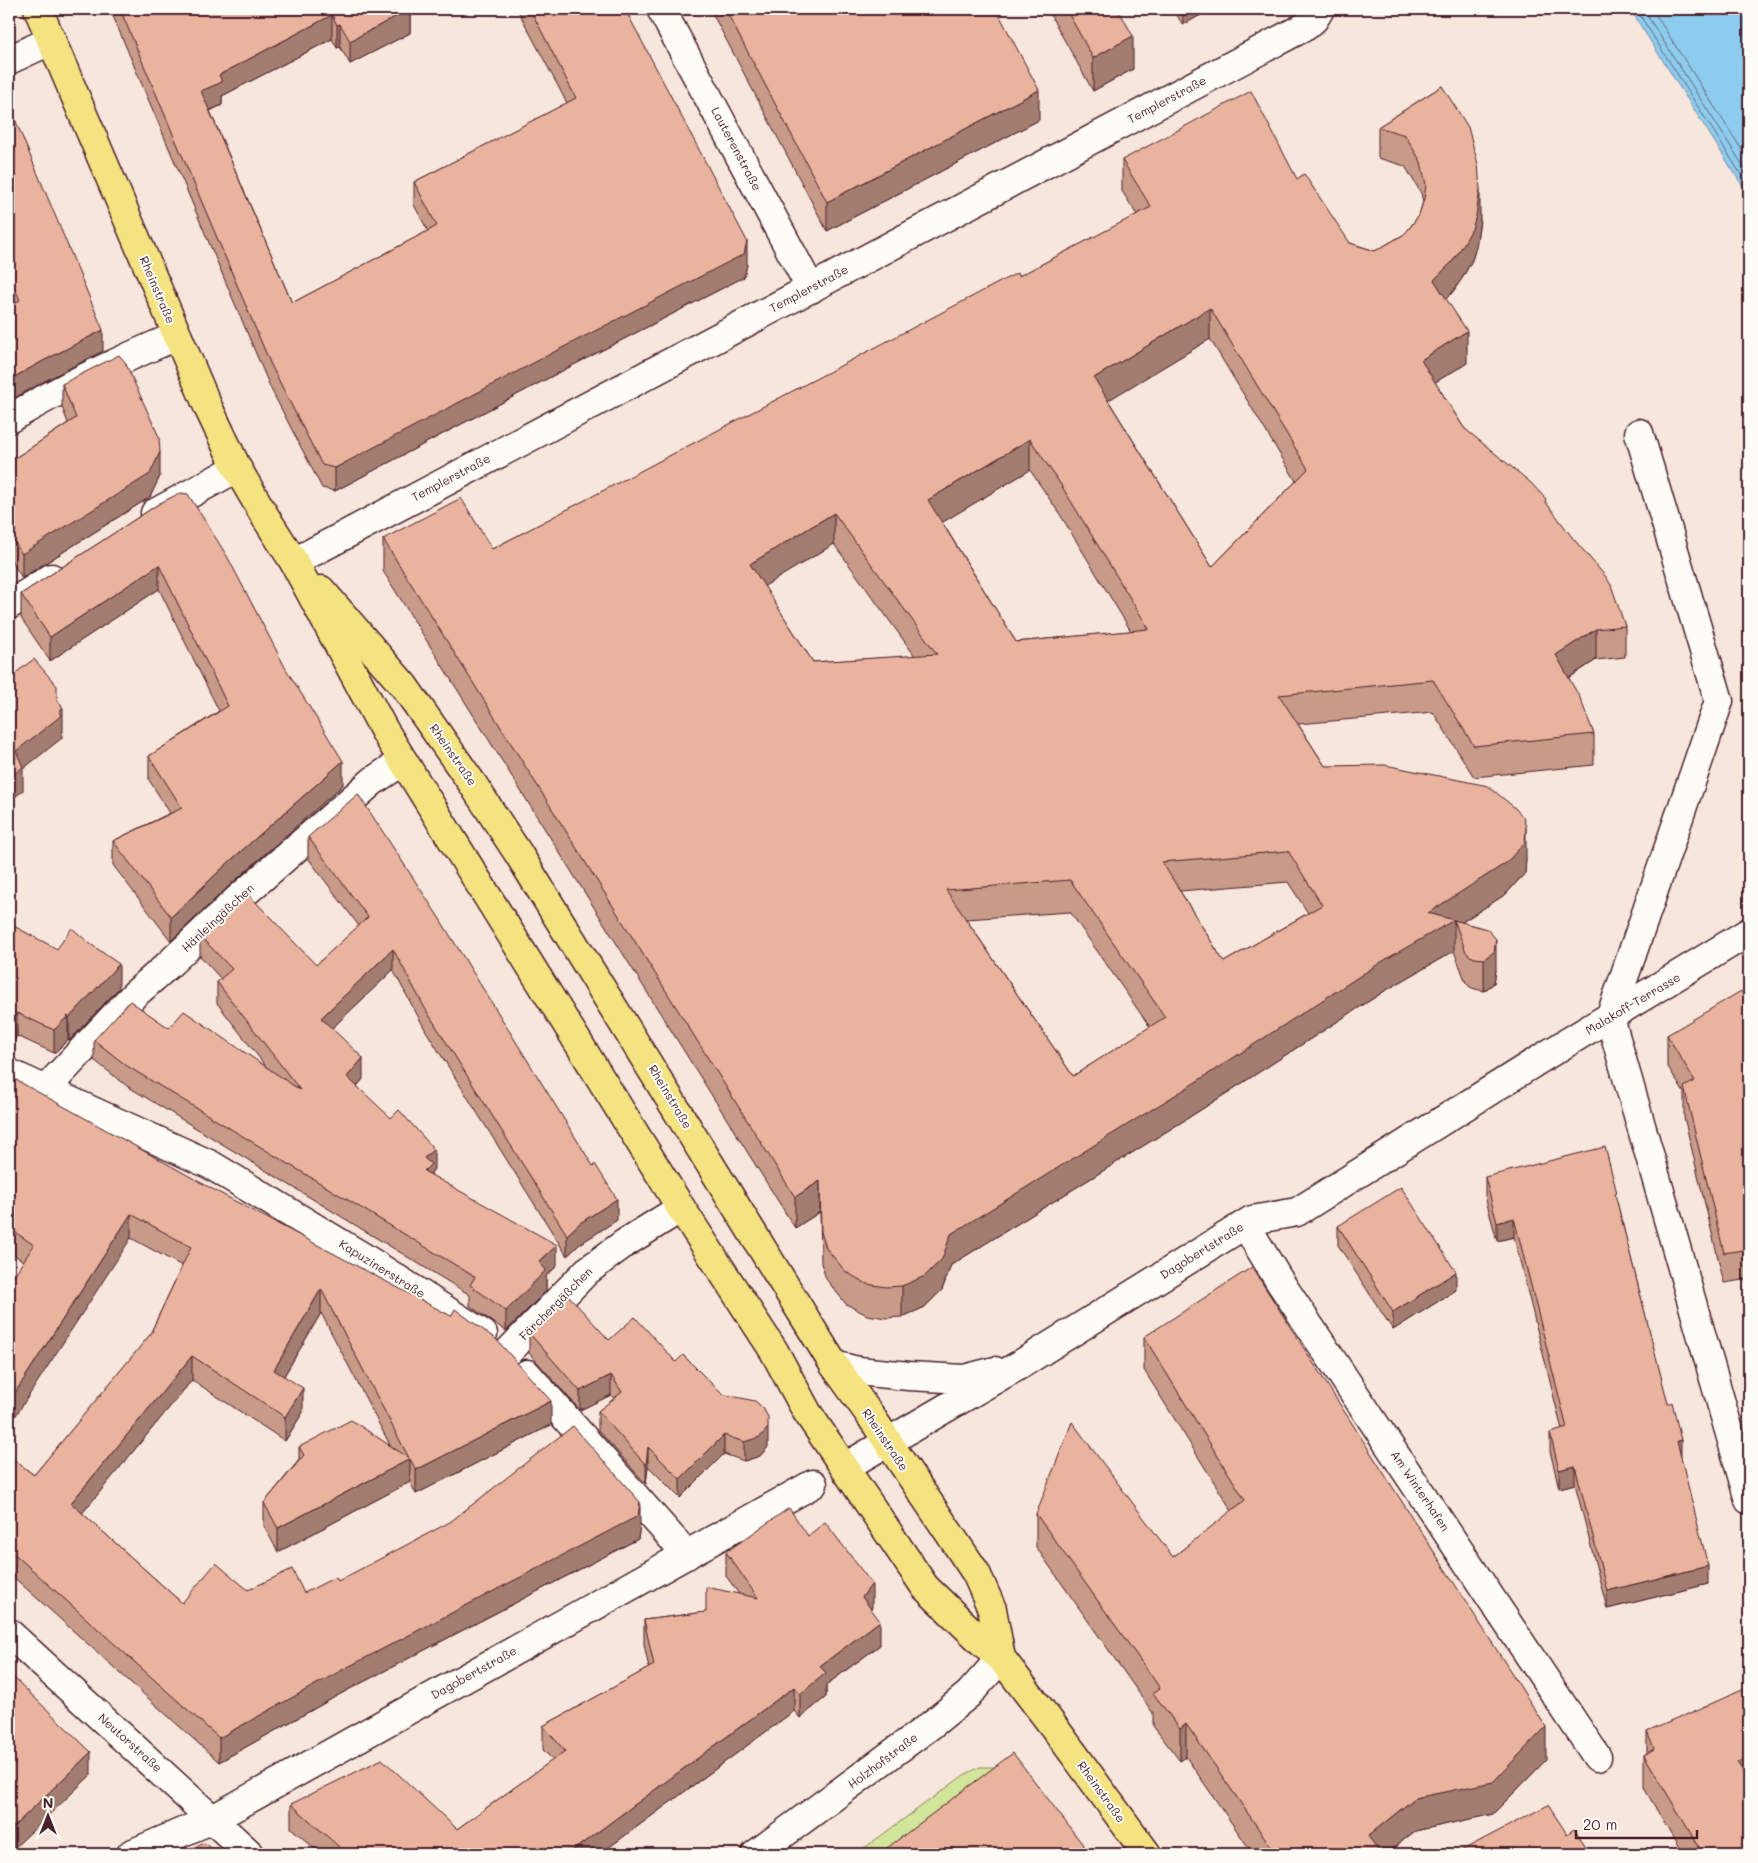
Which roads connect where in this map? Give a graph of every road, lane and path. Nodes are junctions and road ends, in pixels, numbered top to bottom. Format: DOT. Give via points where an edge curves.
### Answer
graph roads {
  1 [pos="38,9"];
  2 [pos="661,9"];
  3 [pos="1320,9"];
  4 [pos="52,40"];
  5 [pos="9,60"];
  6 [pos="811,289"];
  7 [pos="177,336"];
  8 [pos="9,419"];
  9 [pos="1639,433"];
  10 [pos="237,468"];
  11 [pos="135,525"];
  12 [pos="294,562"];
  13 [pos="68,568"];
  14 [pos="9,605"];
  15 [pos="403,761"];
  16 [pos="1749,932"];
  17 [pos="1610,1018"];
  18 [pos="9,1073"];
  19 [pos="1516,1075"];
  20 [pos="47,1090"];
  21 [pos="681,1208"];
  22 [pos="1245,1224"];
  23 [pos="508,1352"];
  24 [pos="1021,1364"];
  25 [pos="834,1365"];
  26 [pos="888,1443"];
  27 [pos="845,1467"];
  28 [pos="813,1484"];
  29 [pos="1749,1500"];
  30 [pos="687,1555"];
  31 [pos="9,1633"];
  32 [pos="1001,1658"];
  33 [pos="1597,1757"];
  34 [pos="213,1818"];
  35 [pos="131,1854"];
  36 [pos="250,1854"];
  37 [pos="756,1854"];
  38 [pos="1146,1854"];
  1 -- 4 [label="main road, Rheinstraße"];
  2 -- 6 [label="street, Lauterenstraße"];
  3 -- 6 [label="street, Templerstraße" via="1306,26"];
  4 -- 5 [label="street"];
  4 -- 7 [label="main road, Rheinstraße"];
  6 -- 12 [label="street, Templerstraße"];
  7 -- 8 [label="street" via="48,395"];
  7 -- 10 [label="main road, Rheinstraße"];
  9 -- 17 [label="street" via="1719,701"];
  10 -- 11 [label="street"];
  10 -- 12 [label="main road, Rheinstraße"];
  12 -- 15 [label="main road, Rheinstraße"];
  12 -- 25 [label="main road, Rheinstraße" via="404,686 472,783 518,852"];
  13 -- 14 [label="street"];
  15 -- 20 [label="street, Hänleingäßchen" via="366,787 240,897 134,995"];
  15 -- 21 [label="main road, Rheinstraße"];
  16 -- 17 [label="street, Malakoff-Terrasse"];
  17 -- 19 [label="street, Malakoff-Terrasse"];
  17 -- 29 [label="street"];
  18 -- 20 [label="street, Kapuzinerstraße"];
  19 -- 22 [label="street, Dagobertstraße" via="1297,1212"];
  20 -- 23 [label="street, Kapuzinerstraße" via="212,1165 470,1324"];
  21 -- 23 [label="street, Färchergäßchen" via="625,1242 587,1271"];
  21 -- 27 [label="main road, Rheinstraße" via="774,1351 807,1412"];
  22 -- 24 [label="street, Dagobertstraße"];
  22 -- 33 [label="street, Am Winterhafen" via="1285,1290"];
  23 -- 30 [label="street, Kapuzinerstraße"];
  24 -- 25 [label="street, Dagobertstraße" via="964,1379 858,1371"];
  24 -- 26 [label="street, Dagobertstraße"];
  25 -- 26 [label="main road, Rheinstraße"];
  26 -- 27 [label="street, Dagobertstraße"];
  26 -- 32 [label="main road, Rheinstraße" via="976,1574 992,1609"];
  27 -- 32 [label="main road, Rheinstraße" via="925,1587"];
  28 -- 30 [label="street, Dagobertstraße"];
  30 -- 34 [label="street, Dagobertstraße"];
  31 -- 34 [label="street, Neutorstraße"];
  32 -- 37 [label="street, Holzhofstraße" via="969,1694"];
  32 -- 38 [label="main road, Rheinstraße"];
  34 -- 35 [label="street, Dagobertstraße"];
  34 -- 36 [label="street, Neutorstraße"];
}
